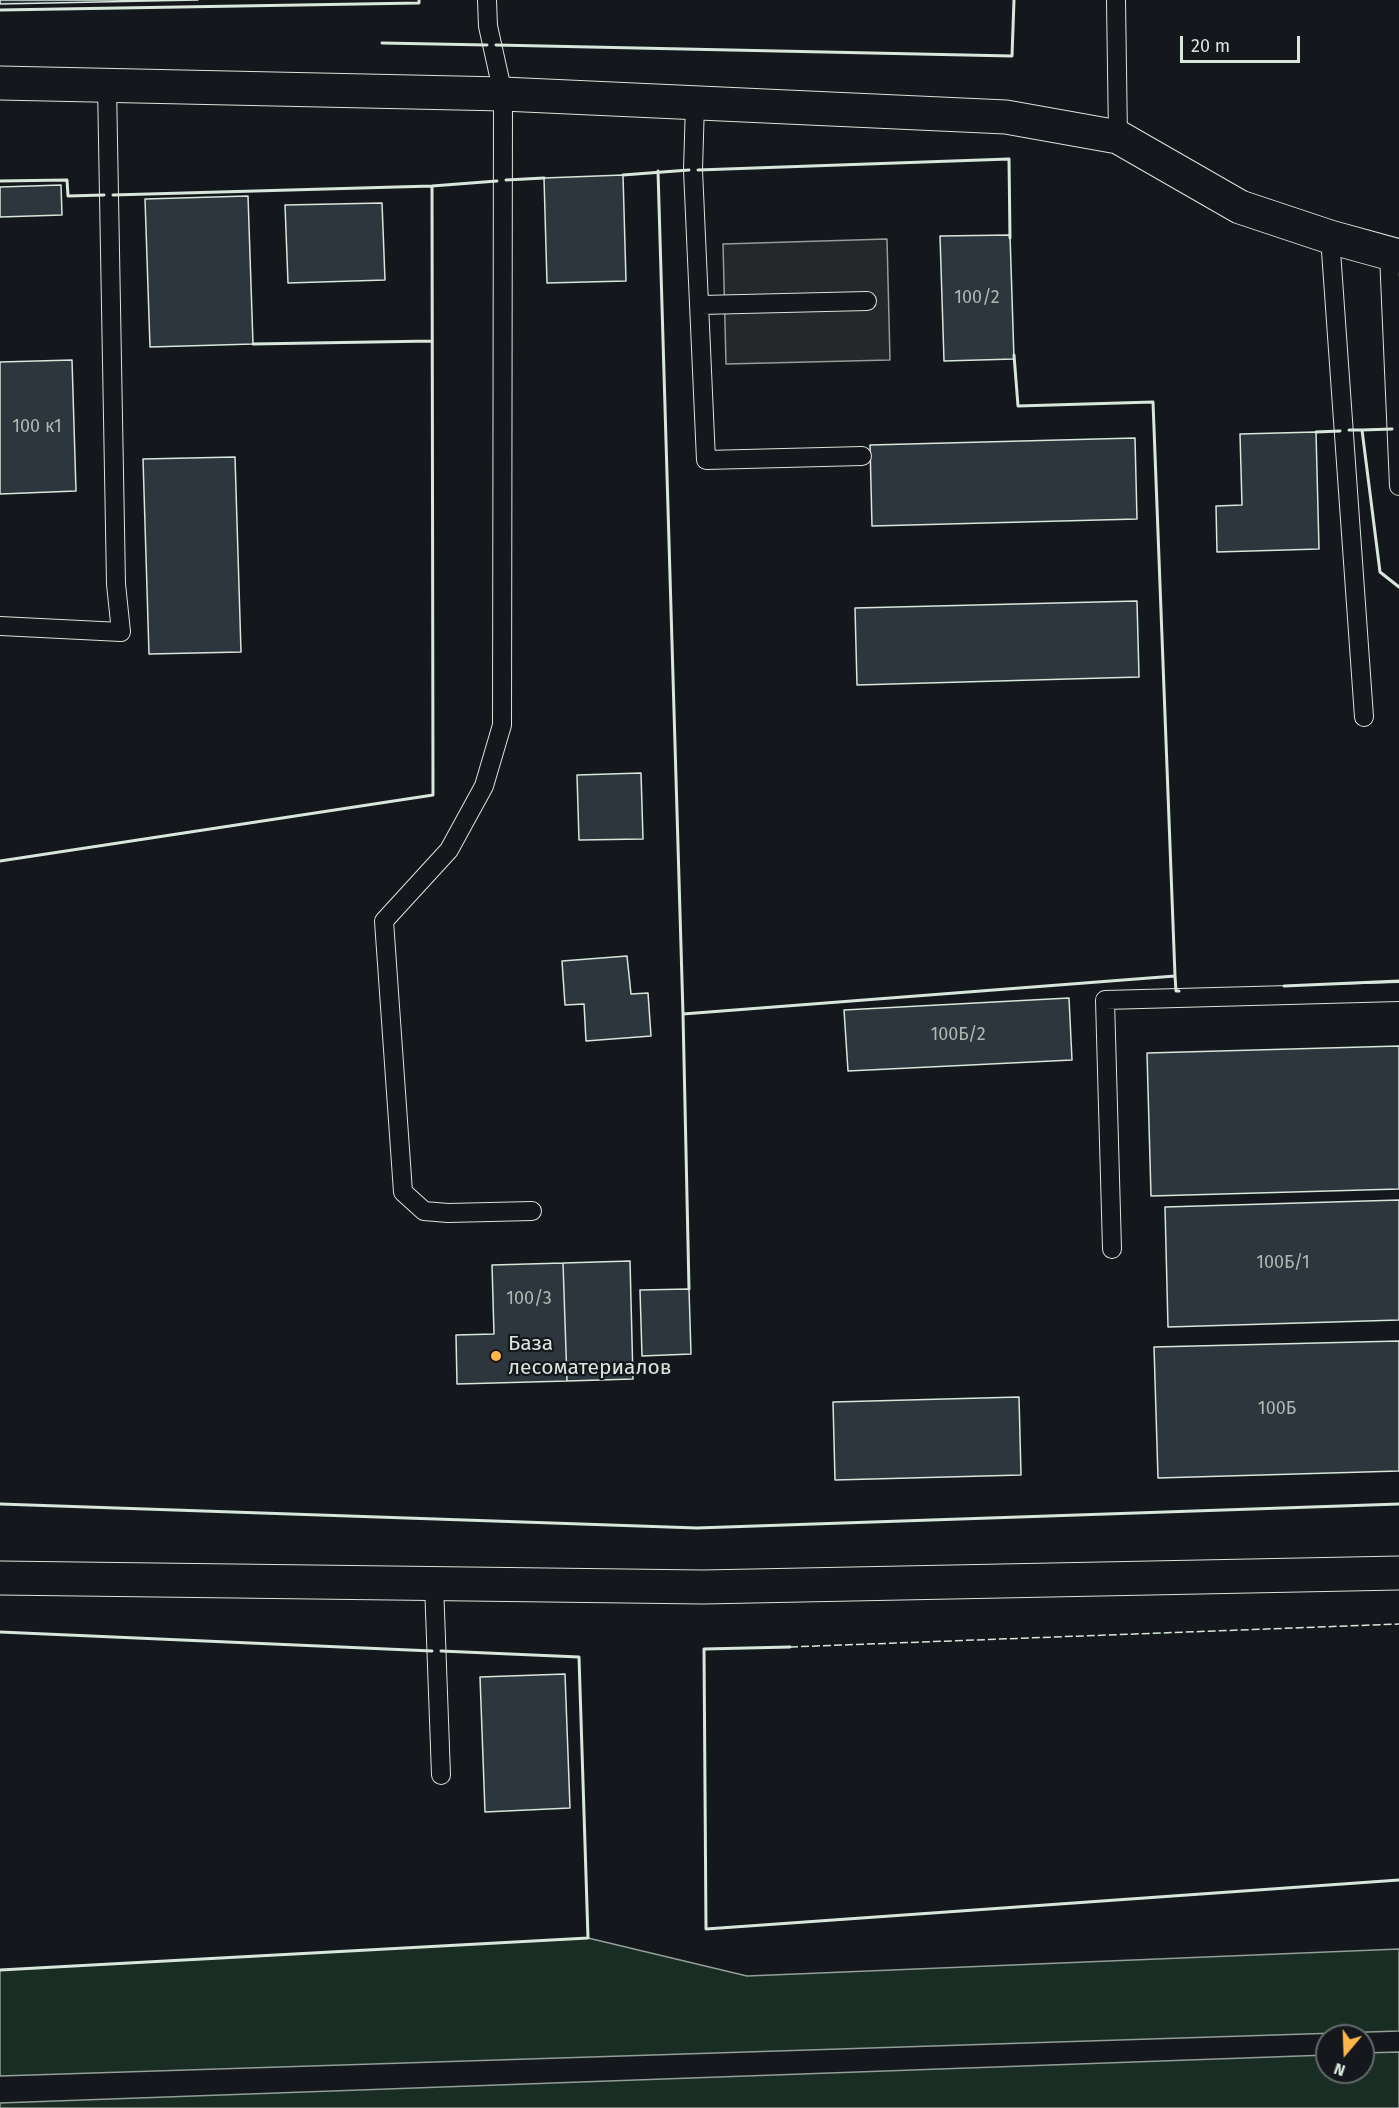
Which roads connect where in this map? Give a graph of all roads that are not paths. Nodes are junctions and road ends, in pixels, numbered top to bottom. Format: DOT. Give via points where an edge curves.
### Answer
graph roads {
  1 [pos="486,0"];
  2 [pos="1116,0"];
  3 [pos="0,83"];
  4 [pos="106,85"];
  5 [pos="503,94"];
  6 [pos="695,103"];
  7 [pos="1118,137"];
  8 [pos="1330,237"];
  9 [pos="1394,256"];
  10 [pos="867,301"];
  11 [pos="701,305"];
  12 [pos="862,456"];
  13 [pos="1399,486"];
  14 [pos="0,626"];
  15 [pos="1364,717"];
  16 [pos="1399,992"];
  17 [pos="532,1211"];
  18 [pos="1112,1249"];
  19 [pos="1399,1573"];
  20 [pos="0,1578"];
  21 [pos="434,1584"];
  22 [pos="441,1776"];
  1 -- 5 [label="lane"];
  2 -- 7 [label="lane"];
  3 -- 4 [label="street"];
  4 -- 5 [label="street"];
  4 -- 14 [label="lane" via="116,584 121,632"];
  5 -- 6 [label="street"];
  5 -- 17 [label="lane" via="502,725 484,786 449,850 384,921 404,1192 424,1211"];
  6 -- 7 [label="street" via="1006,117"];
  6 -- 11 [label="lane" via="693,170"];
  7 -- 8 [label="street" via="1240,207"];
  8 -- 9 [label="street"];
  8 -- 15 [label="lane"];
  9 -- 13 [label="lane"];
  10 -- 11 [label="lane"];
  11 -- 12 [label="lane" via="706,460"];
  16 -- 18 [label="lane" via="1105,1000"];
  19 -- 21 [label="street" via="703,1587"];
  20 -- 21 [label="street"];
  21 -- 22 [label="lane"];
}
